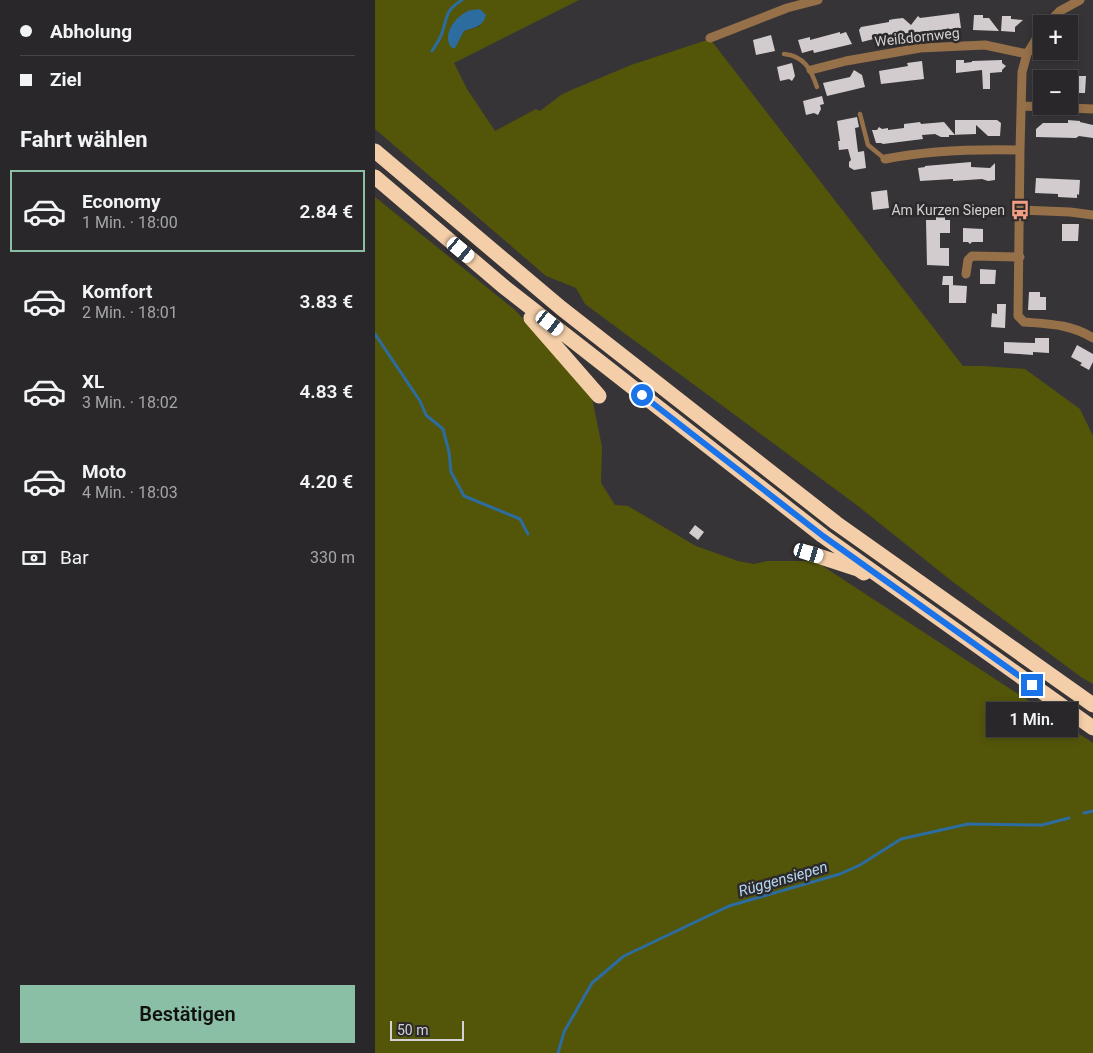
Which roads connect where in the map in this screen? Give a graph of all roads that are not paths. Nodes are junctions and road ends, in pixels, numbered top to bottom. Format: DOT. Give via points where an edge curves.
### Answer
graph roads {
  1 [pos="818,0"];
  2 [pos="1080,0"];
  3 [pos="1056,15"];
  4 [pos="710,38"];
  5 [pos="1033,44"];
  6 [pos="784,54"];
  7 [pos="1027,54"];
  8 [pos="811,70"];
  9 [pos="817,87"];
  10 [pos="1022,106"];
  11 [pos="1093,109"];
  12 [pos="860,114"];
  13 [pos="1020,150"];
  14 [pos="375,151"];
  15 [pos="885,159"];
  16 [pos="375,177"];
  17 [pos="1019,210"];
  18 [pos="1093,215"];
  19 [pos="1020,262"];
  20 [pos="966,274"];
  21 [pos="503,286"];
  22 [pos="1093,338"];
  23 [pos="599,396"];
  24 [pos="809,553"];
  25 [pos="942,621"];
  26 [pos="1093,705"];
  27 [pos="1093,728"];
  1 -- 4 [label="street" via="787,8"];
  2 -- 3 [label="street"];
  5 -- 7 [label="street"];
  6 -- 8 [label="lane" via="793,56"];
  7 -- 8 [label="street, Weißdornweg" via="985,45 929,48 885,53"];
  7 -- 10 [label="street"];
  8 -- 9 [label="lane"];
  10 -- 11 [label="street"];
  10 -- 13 [label="street"];
  12 -- 15 [label="lane" via="868,145"];
  13 -- 15 [label="street" via="937,151"];
  13 -- 17 [label="street"];
  14 -- 26 [label="highway" via="561,308 836,523"];
  16 -- 21 [label="highway"];
  17 -- 18 [label="street"];
  17 -- 19 [label="street"];
  19 -- 20 [label="street" via="972,256 968,260"];
  19 -- 22 [label="street" via="1021,320 1069,327"];
  21 -- 23 [label="highway"];
  21 -- 25 [label="highway" via="823,536"];
  24 -- 25 [label="highway" via="858,569 919,612"];
  25 -- 27 [label="highway"];
}
